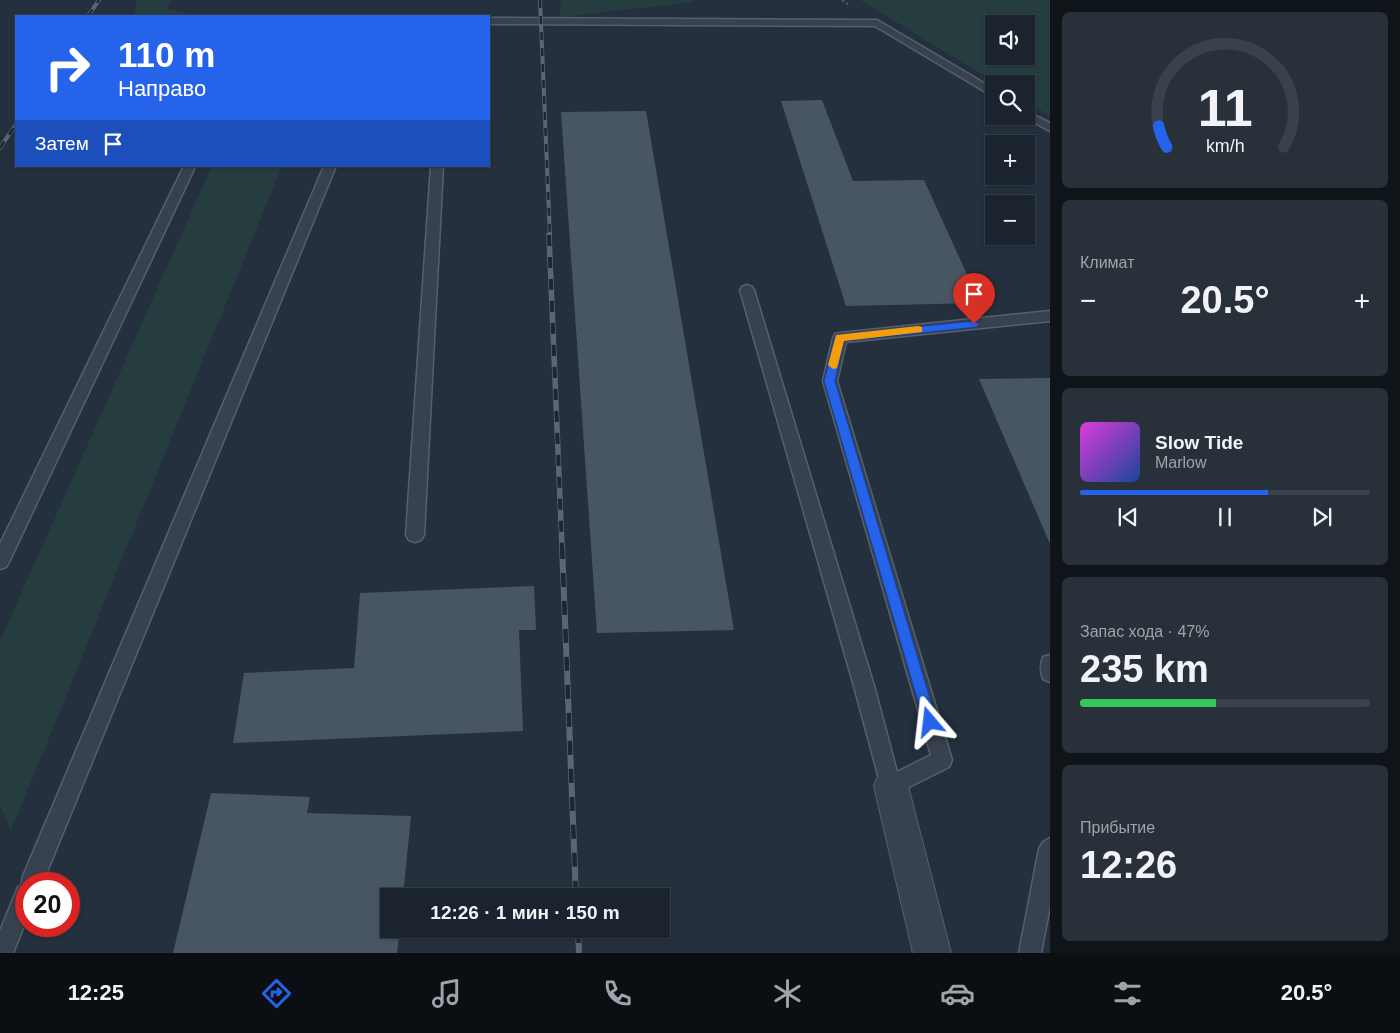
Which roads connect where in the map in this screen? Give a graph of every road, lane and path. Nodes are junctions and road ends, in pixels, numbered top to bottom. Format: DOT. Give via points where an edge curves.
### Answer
graph roads {
  1 [pos="490,21"];
  2 [pos="985,88"];
  3 [pos="1035,119"];
  4 [pos="1050,128"];
  5 [pos="330,167"];
  6 [pos="436,167"];
  7 [pos="188,169"];
  8 [pos="748,290"];
  9 [pos="1050,316"];
  10 [pos="415,535"];
  11 [pos="0,562"];
  12 [pos="1050,663"];
  13 [pos="1050,673"];
  14 [pos="891,786"];
  15 [pos="1050,848"];
  16 [pos="36,872"];
  17 [pos="15,922"];
  18 [pos="2,953"];
  19 [pos="932,953"];
  20 [pos="1030,953"];
  1 -- 2 [label="lane" via="877,22"];
  3 -- 4 [label="lane"];
  5 -- 16 [label="lane"];
  6 -- 10 [label="lane"];
  7 -- 11 [label="lane"];
  8 -- 14 [label="lane"];
  9 -- 14 [label="lane" via="840,338 830,381 942,760"];
  12 -- 13 [label="lane"];
  14 -- 19 [label="street"];
  15 -- 20 [label="lane"];
  17 -- 18 [label="lane"];
}
